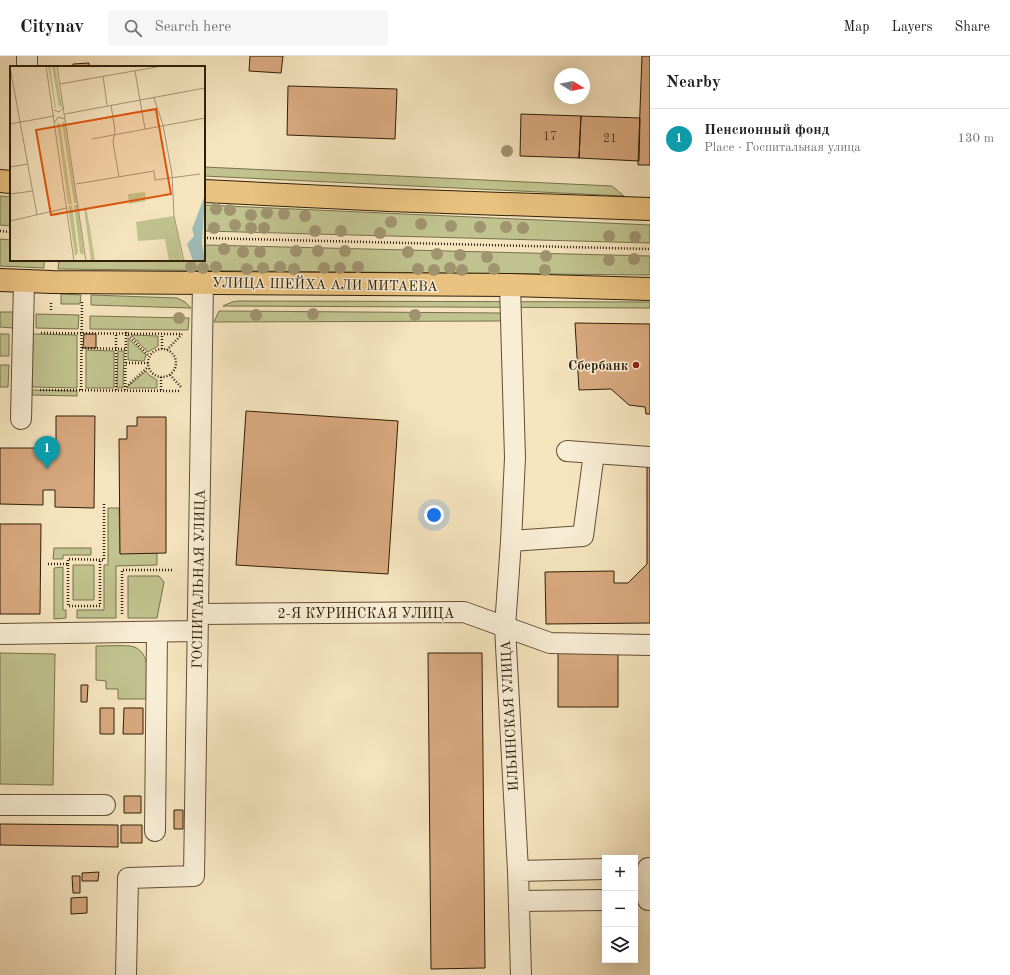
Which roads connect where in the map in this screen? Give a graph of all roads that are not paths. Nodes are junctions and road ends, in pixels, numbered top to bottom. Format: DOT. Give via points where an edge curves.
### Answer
graph roads {
  1 [pos="0,181"];
  2 [pos="10,182"];
  3 [pos="205,191"];
  4 [pos="650,209"];
  5 [pos="0,280"];
  6 [pos="24,281"];
  7 [pos="203,282"];
  8 [pos="510,285"];
  9 [pos="650,290"];
  10 [pos="21,419"];
  11 [pos="567,451"];
  12 [pos="594,452"];
  13 [pos="650,457"];
  14 [pos="511,541"];
  15 [pos="197,622"];
  16 [pos="505,627"];
  17 [pos="157,632"];
  18 [pos="0,634"];
  19 [pos="650,645"];
  20 [pos="0,805"];
  21 [pos="105,805"];
  22 [pos="155,831"];
  23 [pos="644,868"];
  24 [pos="602,869"];
  25 [pos="518,871"];
  26 [pos="602,900"];
  27 [pos="644,900"];
  28 [pos="519,901"];
  29 [pos="126,975"];
  30 [pos="521,975"];
  1 -- 2 [label="main road"];
  3 -- 4 [label="main road"];
  5 -- 6 [label="main road, УЛИЦА ШЕЙХА АЛИ МИТАЕВА"];
  6 -- 7 [label="main road, УЛИЦА ШЕЙХА АЛИ МИТАЕВА"];
  6 -- 10 [label="street"];
  7 -- 8 [label="main road, УЛИЦА ШЕЙХА АЛИ МИТАЕВА"];
  7 -- 15 [label="street, ГОСПИТАЛЬНАЯ УЛИЦА"];
  8 -- 9 [label="main road, УЛИЦА ШЕЙХА АЛИ МИТАЕВА"];
  8 -- 14 [label="street, ИЛЬИНСКАЯ УЛИЦА" via="515,458"];
  11 -- 12 [label="street"];
  12 -- 13 [label="street"];
  12 -- 14 [label="street" via="583,536"];
  14 -- 16 [label="street, ИЛЬИНСКАЯ УЛИЦА"];
  15 -- 16 [label="street, 2-Я КУРИНСКАЯ УЛИЦА" via="464,612"];
  15 -- 17 [label="street, 2-Я КУРИНСКАЯ УЛИЦА"];
  15 -- 29 [label="street, ГОСПИТАЛЬНАЯ УЛИЦА" via="194,876 128,878"];
  16 -- 19 [label="street, 2-Я КУРИНСКАЯ УЛИЦА" via="550,643"];
  16 -- 25 [label="street, ИЛЬИНСКАЯ УЛИЦА"];
  17 -- 18 [label="street, 2-Я КУРИНСКАЯ УЛИЦА"];
  17 -- 22 [label="street"];
  20 -- 21 [label="street"];
  23 -- 27 [label="street"];
  24 -- 25 [label="street"];
  25 -- 28 [label="street, ИЛЬИНСКАЯ УЛИЦА"];
  26 -- 28 [label="street"];
  28 -- 30 [label="street, ИЛЬИНСКАЯ УЛИЦА"];
}
